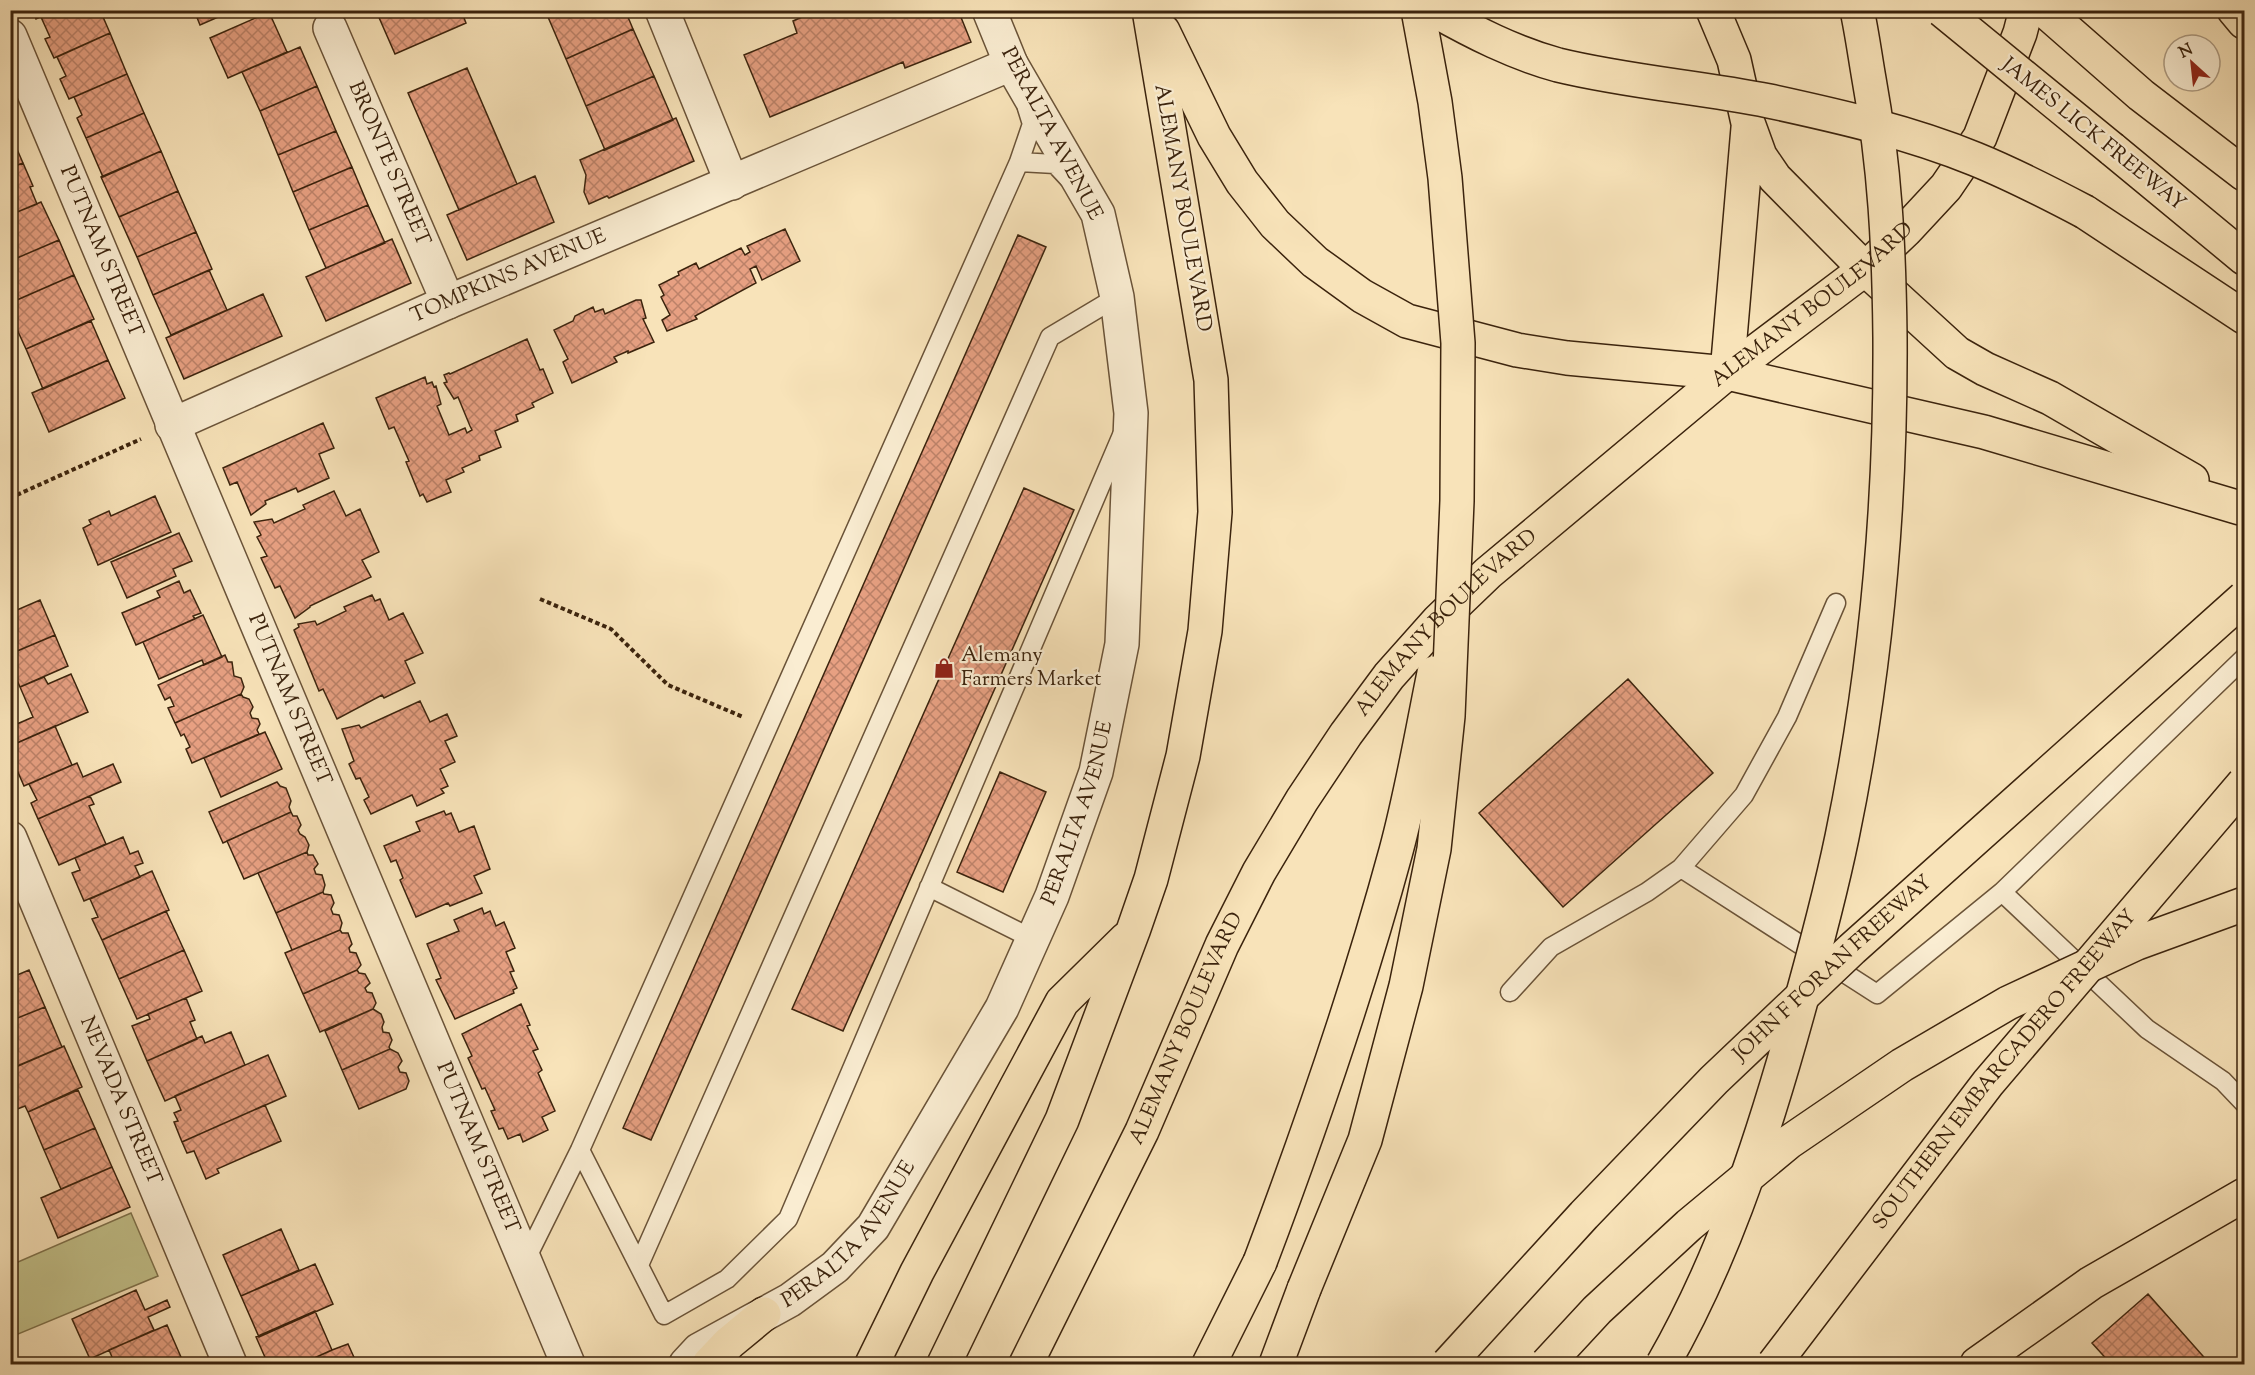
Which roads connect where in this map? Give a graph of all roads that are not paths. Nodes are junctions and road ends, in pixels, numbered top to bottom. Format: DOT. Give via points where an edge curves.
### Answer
graph roads {
  1 [pos="662,10"];
  2 [pos="989,10"];
  3 [pos="1149,10"];
  4 [pos="1153,10"];
  5 [pos="1418,10"];
  6 [pos="1434,10"];
  7 [pos="1713,10"];
  8 [pos="1857,10"];
  9 [pos="1942,10"];
  10 [pos="2026,10"];
  11 [pos="2044,10"];
  12 [pos="2234,10"];
  13 [pos="2244,22"];
  14 [pos="330,28"];
  15 [pos="10,36"];
  16 [pos="1011,64"];
  17 [pos="1748,123"];
  18 [pos="1019,162"];
  19 [pos="2244,174"];
  20 [pos="732,183"];
  21 [pos="1098,214"];
  22 [pos="2244,258"];
  23 [pos="1865,269"];
  24 [pos="1118,297"];
  25 [pos="448,302"];
  26 [pos="2244,317"];
  27 [pos="1726,373"];
  28 [pos="1131,413"];
  29 [pos="172,425"];
  30 [pos="1454,583"];
  31 [pos="2244,598"];
  32 [pos="1836,603"];
  33 [pos="2244,658"];
  34 [pos="2244,783"];
  35 [pos="10,838"];
  36 [pos="1681,868"];
  37 [pos="929,887"];
  38 [pos="2002,892"];
  39 [pos="2244,904"];
  40 [pos="1134,932"];
  41 [pos="1033,939"];
  42 [pos="1510,992"];
  43 [pos="2244,1103"];
  44 [pos="580,1150"];
  45 [pos="2244,1195"];
  46 [pos="524,1263"];
  47 [pos="639,1265"];
  48 [pos="764,1314"];
  49 [pos="230,1365"];
  50 [pos="568,1365"];
  51 [pos="686,1365"];
  52 [pos="709,1365"];
  53 [pos="872,1365"];
  54 [pos="944,1365"];
  55 [pos="1026,1365"];
  56 [pos="1209,1365"];
  57 [pos="1276,1365"];
  58 [pos="1448,1365"];
  59 [pos="1547,1365"];
  60 [pos="1663,1365"];
  61 [pos="1773,1365"];
  62 [pos="1977,1365"];
  1 -- 20 [label="street"];
  2 -- 16 [label="street, PERALTA AVENUE"];
  3 -- 40 [label="main road, ALEMANY BOULEVARD" via="1211,380 1215,512 1205,631 1183,756"];
  4 -- 27 [label="main road" via="1214,136 1242,182 1275,224 1315,262 1362,296 1407,321 1517,350"];
  5 -- 30 [label="main road, bridge" via="1445,178 1458,343"];
  6 -- 26 [label="main road, bridge" via="1507,47 1556,64 1848,119 1973,158 2085,212"];
  7 -- 17 [label="main road" via="1734,60"];
  8 -- 60 [label="main road, bridge" via="1880,142 1890,310 1883,543 1862,719 1843,835 1776,1089 1718,1254"];
  9 -- 22 [label="main road, JAMES LICK FREEWAY, bridge"];
  10 -- 23 [label="main road, ALEMANY BOULEVARD" via="1980,136 1946,187"];
  11 -- 19 [label="main road" via="2141,95"];
  12 -- 13 [label="main road"];
  14 -- 25 [label="street, BRONTE STREET"];
  15 -- 29 [label="street, PUTNAM STREET"];
  16 -- 18 [label="lane" via="1032,124"];
  16 -- 20 [label="street, TOMPKINS AVENUE"];
  16 -- 21 [label="street, PERALTA AVENUE"];
  17 -- 23 [label="main road" via="1760,156 1775,178"];
  17 -- 27 [label="main road"];
  18 -- 21 [label="lane" via="1055,164"];
  18 -- 44 [label="lane"];
  20 -- 25 [label="street, TOMPKINS AVENUE"];
  21 -- 24 [label="street, PERALTA AVENUE"];
  23 -- 27 [label="main road, ALEMANY BOULEVARD"];
  23 -- 27 [label="main road" via="1957,353 2050,398 2240,508 1984,432"];
  24 -- 28 [label="street, PERALTA AVENUE"];
  24 -- 47 [label="lane" via="1050,337"];
  25 -- 29 [label="street, TOMPKINS AVENUE"];
  27 -- 55 [label="main road, ALEMANY BOULEVARD" via="1545,524 1437,621 1346,734 1302,800 1232,924 1142,1131"];
  28 -- 37 [label="lane"];
  28 -- 41 [label="street, PERALTA AVENUE" via="1122,644 1096,772"];
  29 -- 46 [label="street, PUTNAM STREET"];
  30 -- 56 [label="main road, bridge" via="1394,859 1360,978 1260,1262"];
  30 -- 57 [label="main road, bridge" via="1448,716 1434,849 1406,986 1365,1140"];
  31 -- 58 [label="main road, JOHN F FORAN FREEWAY, bridge" via="1852,949 1714,1080"];
  32 -- 36 [label="lane" via="1787,717 1744,795"];
  33 -- 38 [label="lane"];
  34 -- 61 [label="main road, SOUTHERN EMBARCADERO FREEWAY, bridge" via="1988,1083"];
  35 -- 49 [label="street, NEVADA STREET"];
  36 -- 38 [label="lane" via="1877,994"];
  36 -- 42 [label="lane" via="1551,947"];
  37 -- 41 [label="lane"];
  37 -- 47 [label="lane" via="788,1220 727,1279 664,1315"];
  38 -- 43 [label="lane" via="2148,1029 2223,1081"];
  39 -- 59 [label="main road, bridge" via="2137,943 2008,1003 1902,1065 1789,1142 1689,1225 1597,1310"];
  40 -- 53 [label="main road" via="1062,1002 917,1272"];
  40 -- 54 [label="main road, ALEMANY BOULEVARD" via="1062,1120"];
  41 -- 48 [label="street, PERALTA AVENUE" via="1002,1008 873,1227 835,1267"];
  44 -- 46 [label="lane"];
  44 -- 47 [label="lane"];
  45 -- 62 [label="main road" via="2091,1283"];
  46 -- 50 [label="street, PUTNAM STREET"];
  48 -- 51 [label="street, PERALTA AVENUE" via="699,1350"];
  48 -- 52 [label="main road"];
}
